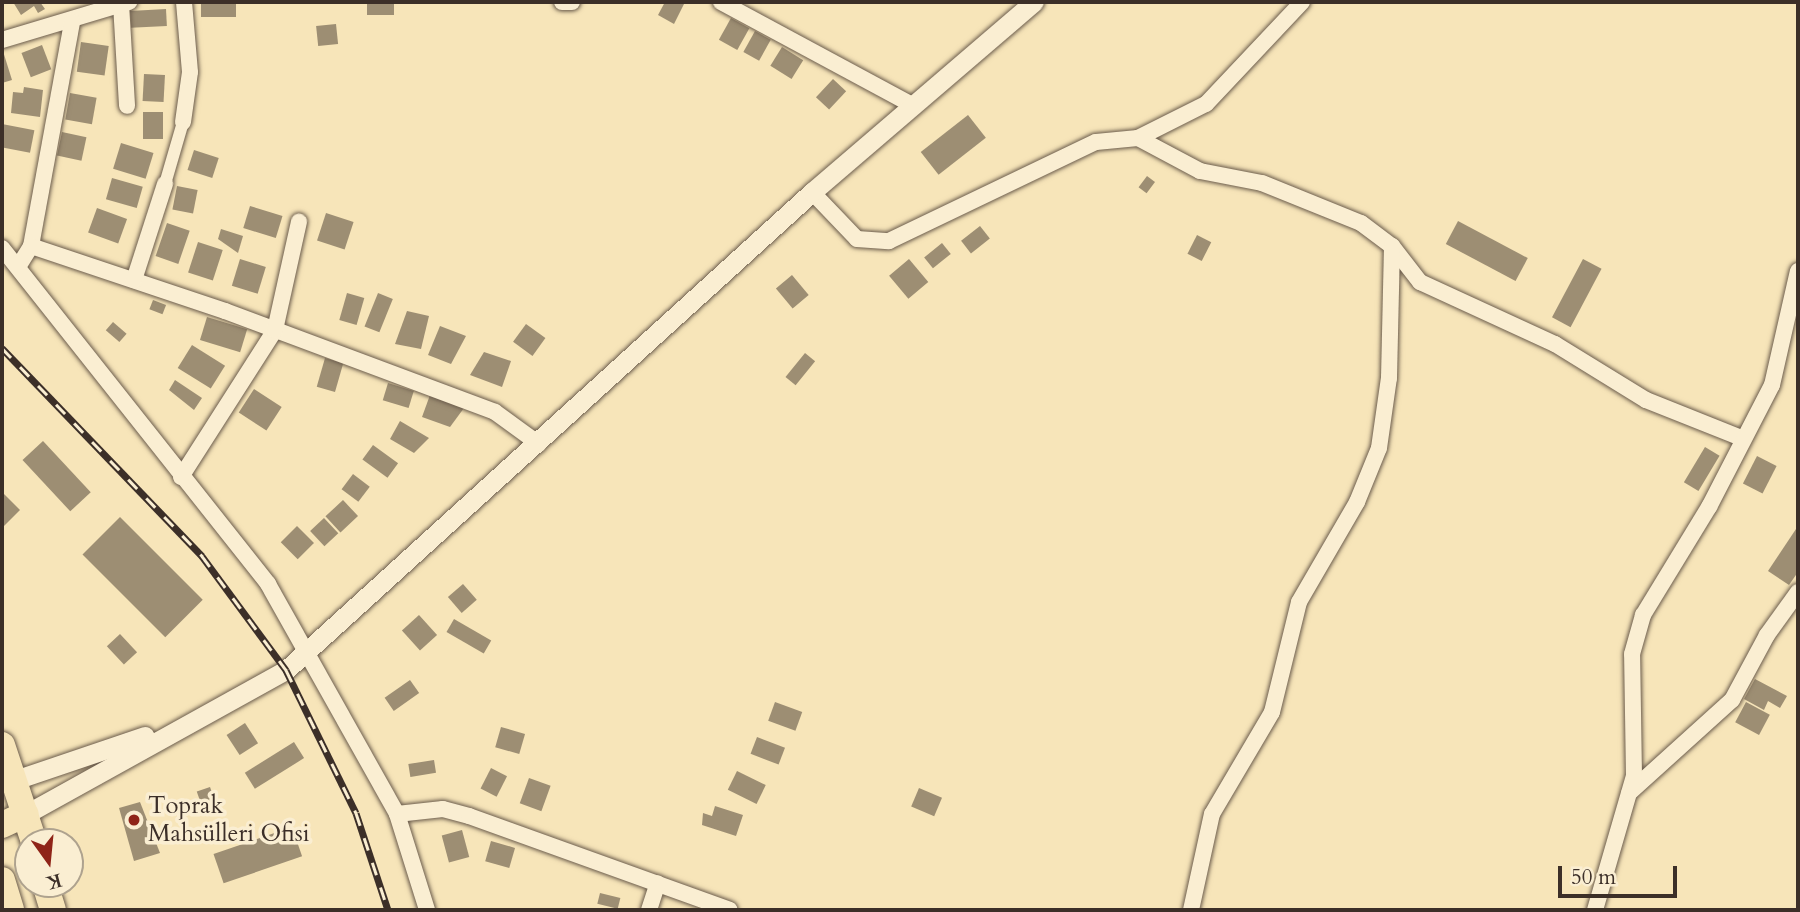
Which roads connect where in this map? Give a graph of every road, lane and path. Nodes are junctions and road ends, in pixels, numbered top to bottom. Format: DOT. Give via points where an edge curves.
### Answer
graph roads {
  1 [pos="184,2"];
  2 [pos="562,2"];
  3 [pos="572,2"];
  4 [pos="721,2"];
  5 [pos="1034,2"];
  6 [pos="1302,2"];
  7 [pos="125,3"];
  8 [pos="72,22"];
  9 [pos="2,40"];
  10 [pos="912,105"];
  11 [pos="127,106"];
  12 [pos="183,122"];
  13 [pos="1138,138"];
  14 [pos="164,184"];
  15 [pos="812,192"];
  16 [pos="299,222"];
  17 [pos="31,246"];
  18 [pos="1392,246"];
  19 [pos="2,248"];
  20 [pos="18,267"];
  21 [pos="1798,271"];
  22 [pos="134,280"];
  23 [pos="275,330"];
  24 [pos="1744,439"];
  25 [pos="539,444"];
  26 [pos="181,477"];
  27 [pos="1798,592"];
  28 [pos="309,650"];
  29 [pos="189,721"];
  30 [pos="2,745"];
  31 [pos="8,783"];
  32 [pos="1629,793"];
  33 [pos="26,814"];
  34 [pos="397,814"];
  35 [pos="2,825"];
  36 [pos="30,828"];
  37 [pos="2,880"];
  38 [pos="658,883"];
  39 [pos="10,910"];
  40 [pos="427,910"];
  41 [pos="649,910"];
  42 [pos="730,910"];
  43 [pos="1191,910"];
  44 [pos="1595,910"];
  1 -- 12 [label="street" via="190,72"];
  2 -- 3 [label="street"];
  4 -- 10 [label="street"];
  5 -- 10 [label="street"];
  6 -- 13 [label="street" via="1206,104"];
  7 -- 8 [label="street"];
  7 -- 11 [label="street"];
  8 -- 9 [label="street"];
  8 -- 17 [label="street"];
  10 -- 15 [label="street"];
  12 -- 14 [label="street"];
  13 -- 15 [label="street" via="1096,142 889,241 857,239"];
  13 -- 18 [label="street" via="1200,171 1262,183 1361,223"];
  14 -- 22 [label="street"];
  15 -- 25 [label="street"];
  16 -- 23 [label="street"];
  17 -- 20 [label="street"];
  17 -- 22 [label="street"];
  18 -- 24 [label="street" via="1420,282 1555,344 1646,400"];
  18 -- 43 [label="street" via="1389,378 1379,448 1357,502 1299,602 1272,712 1212,814"];
  19 -- 20 [label="street"];
  20 -- 26 [label="street"];
  21 -- 24 [label="street" via="1772,385"];
  22 -- 23 [label="street"];
  23 -- 25 [label="street" via="495,412"];
  23 -- 26 [label="street"];
  24 -- 32 [label="street" via="1643,615 1632,654"];
  25 -- 28 [label="street"];
  26 -- 28 [label="street" via="268,584"];
  27 -- 32 [label="street" via="1767,635 1732,700"];
  28 -- 29 [label="street" via="286,670"];
  28 -- 34 [label="street"];
  29 -- 31 [label="street"];
  29 -- 33 [label="street"];
  30 -- 31 [label="highway"];
  31 -- 33 [label="highway"];
  32 -- 44 [label="street"];
  33 -- 35 [label="highway"];
  33 -- 36 [label="highway"];
  34 -- 38 [label="street" via="443,809"];
  34 -- 40 [label="street"];
  37 -- 39 [label="highway"];
  38 -- 41 [label="street"];
  38 -- 42 [label="street"];
}
